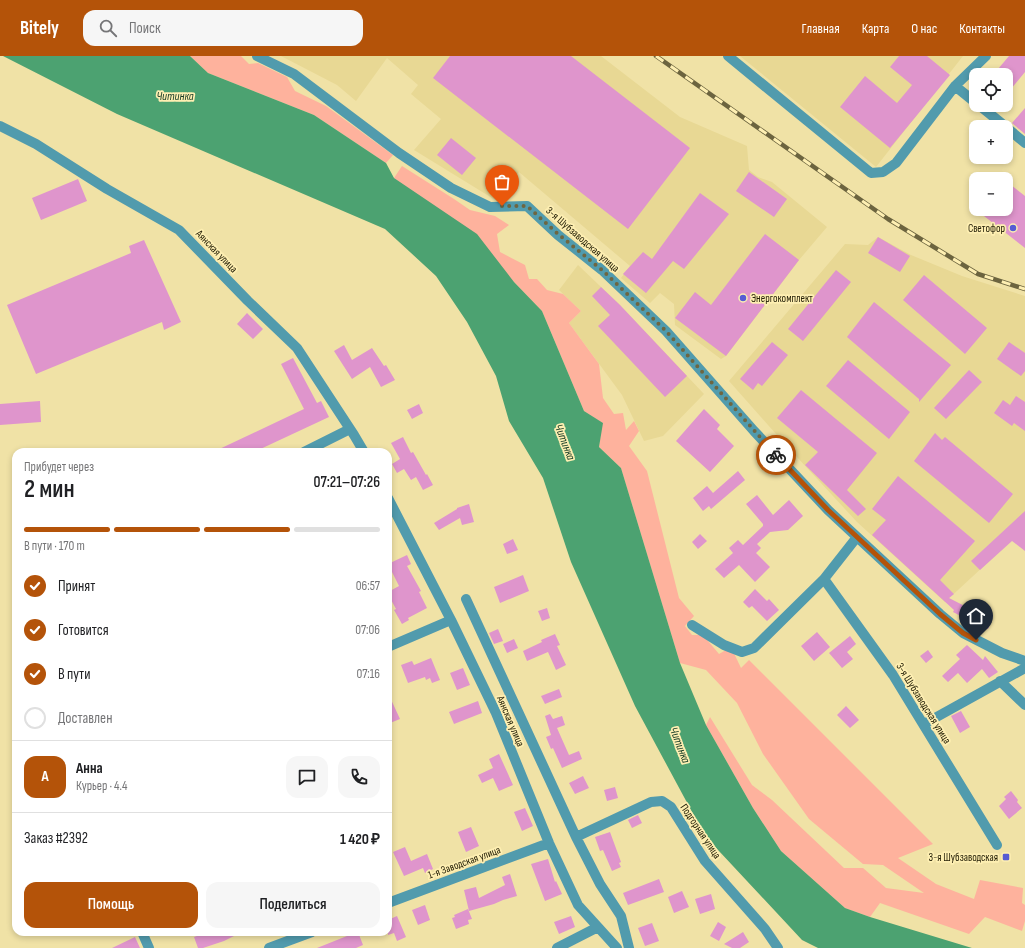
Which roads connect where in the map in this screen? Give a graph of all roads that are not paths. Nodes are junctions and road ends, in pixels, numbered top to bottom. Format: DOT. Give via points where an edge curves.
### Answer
graph roads {
  1 [pos="257,56"];
  2 [pos="728,56"];
  3 [pos="986,56"];
  4 [pos="955,86"];
  5 [pos="969,97"];
  6 [pos="988,112"];
  7 [pos="997,120"];
  8 [pos="0,126"];
  9 [pos="1013,133"];
  10 [pos="1025,143"];
  11 [pos="350,429"];
  12 [pos="312,448"];
  13 [pos="362,448"];
  14 [pos="392,506"];
  15 [pos="857,537"];
  16 [pos="824,579"];
  17 [pos="466,599"];
  18 [pos="451,620"];
  19 [pos="692,625"];
  20 [pos="392,644"];
  21 [pos="1025,661"];
  22 [pos="1025,668"];
  23 [pos="1000,681"];
  24 [pos="1025,705"];
  25 [pos="924,724"];
  26 [pos="576,837"];
  27 [pos="548,844"];
  28 [pos="997,845"];
  29 [pos="392,902"];
  30 [pos="598,927"];
  31 [pos="144,936"];
  32 [pos="305,936"];
  33 [pos="291,944"];
  34 [pos="149,948"];
  35 [pos="269,948"];
  36 [pos="557,948"];
  37 [pos="617,948"];
  38 [pos="629,948"];
  39 [pos="778,948"];
  1 -- 15 [label="street, 3-я Шубзаводская улица" via="294,74 399,153 451,188 490,207 527,206 602,270 666,331 759,436 828,510"];
  2 -- 4 [label="street" via="871,174 883,172 896,163"];
  3 -- 4 [label="street"];
  4 -- 5 [label="street"];
  6 -- 7 [label="street"];
  8 -- 11 [label="street, Аянская улица" via="36,144 179,230 297,348"];
  9 -- 10 [label="street"];
  11 -- 12 [label="street"];
  11 -- 13 [label="street, Аянская улица"];
  14 -- 18 [label="street, Аянская улица"];
  15 -- 16 [label="street"];
  15 -- 21 [label="street, 3-я Шубзаводская улица" via="963,633 1002,653"];
  16 -- 19 [label="street" via="754,648 742,652 724,645"];
  16 -- 25 [label="street, 3-я Шубзаводская улица" via="893,675"];
  17 -- 26 [label="street"];
  18 -- 20 [label="street"];
  18 -- 27 [label="street, Аянская улица" via="496,713"];
  22 -- 23 [label="street"];
  23 -- 24 [label="street"];
  23 -- 25 [label="street"];
  25 -- 28 [label="street, 3-я Шубзаводская улица"];
  26 -- 38 [label="street" via="600,884 621,916"];
  26 -- 39 [label="street, Подгорная улица" via="651,802 662,800 671,807 705,861 765,929"];
  27 -- 29 [label="street, 1-я Заводская улица"];
  27 -- 30 [label="street, Аянская улица" via="578,905"];
  30 -- 36 [label="street"];
  30 -- 37 [label="street, Аянская улица"];
  31 -- 34 [label="street"];
  32 -- 33 [label="street"];
  33 -- 35 [label="street"];
}
